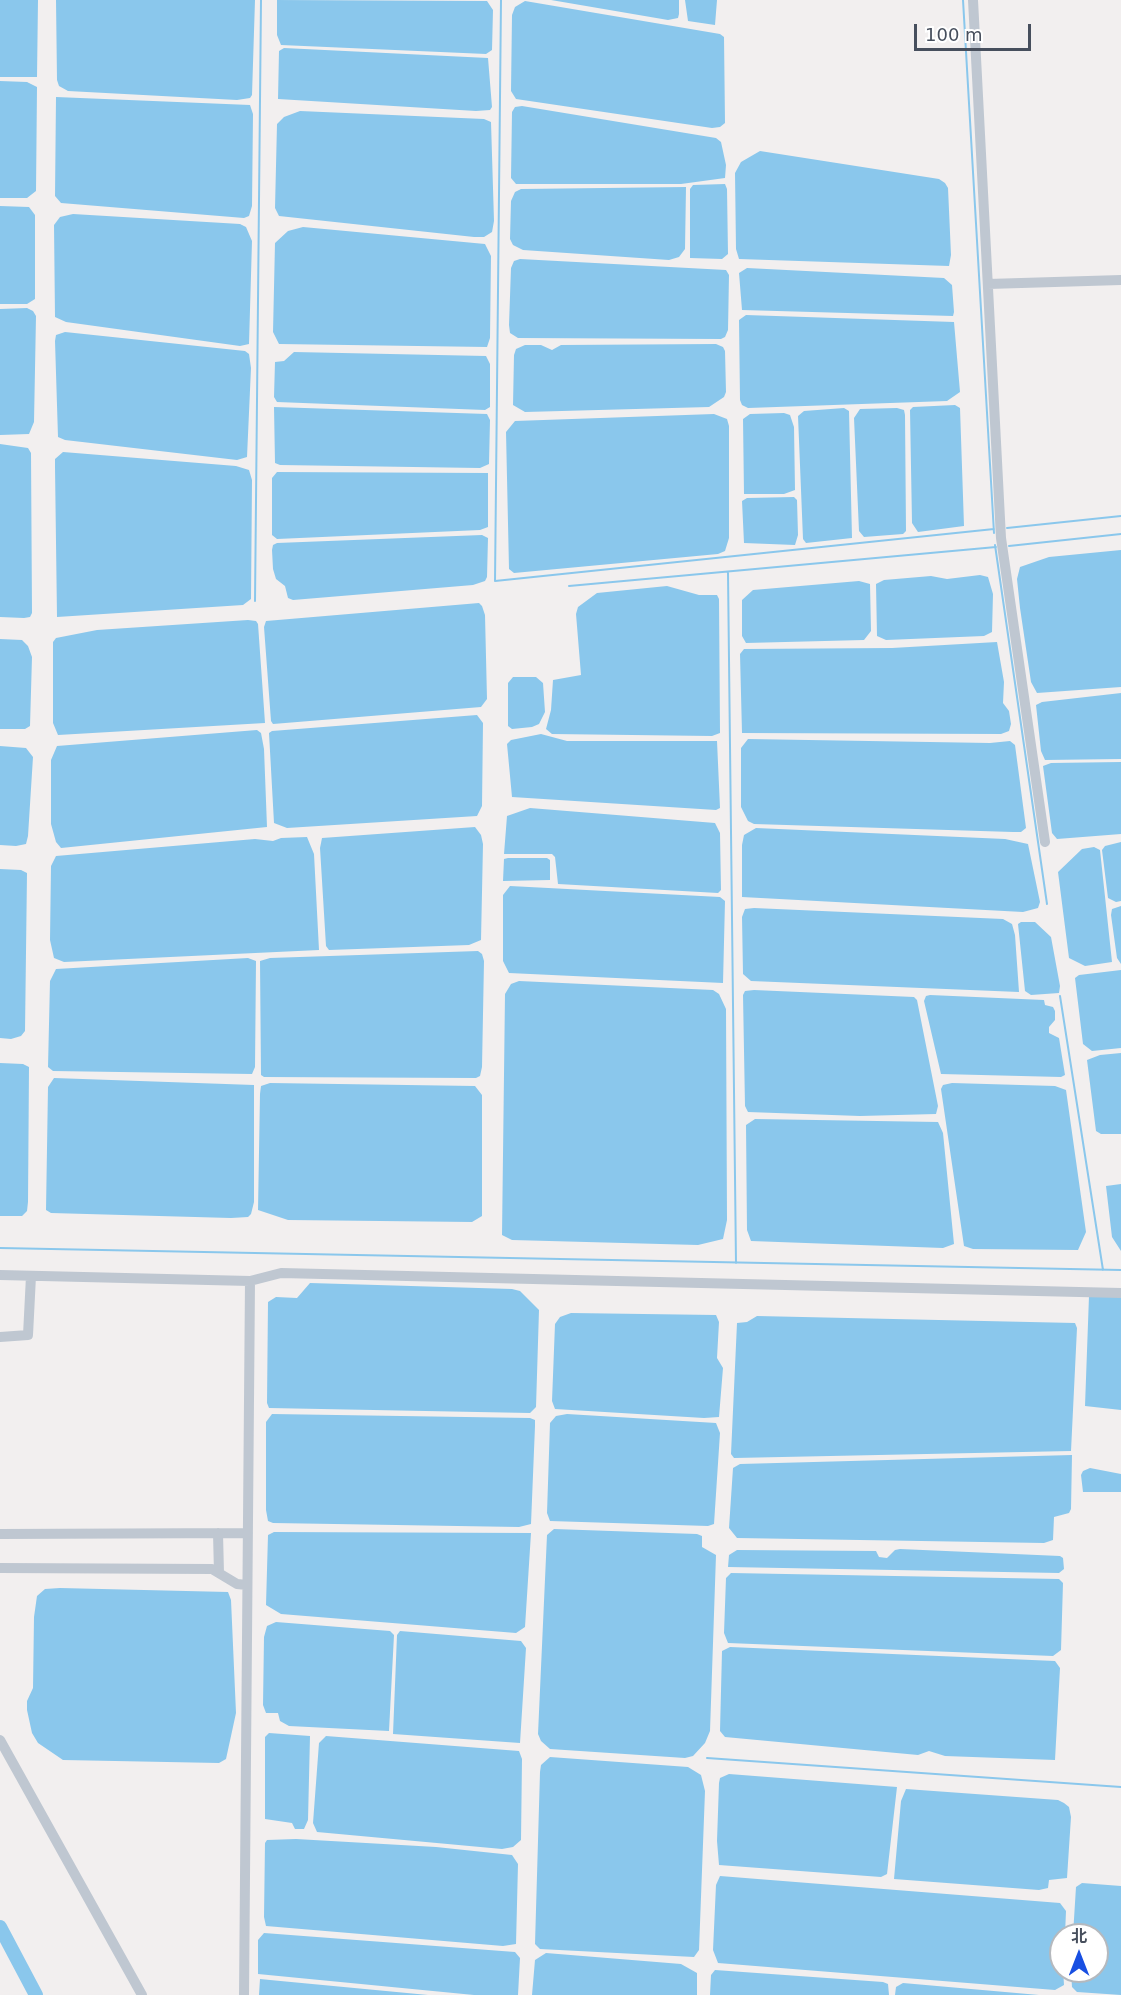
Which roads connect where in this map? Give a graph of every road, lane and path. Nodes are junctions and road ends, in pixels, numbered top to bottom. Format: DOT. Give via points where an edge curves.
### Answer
graph roads {
  1 [pos="973,0"];
  2 [pos="1121,280"];
  3 [pos="988,284"];
  4 [pos="1045,842"];
  5 [pos="0,1275"];
  6 [pos="31,1276"];
  7 [pos="250,1281"];
  8 [pos="1121,1293"];
  9 [pos="0,1337"];
  10 [pos="218,1533"];
  11 [pos="248,1533"];
  12 [pos="0,1534"];
  13 [pos="0,1568"];
  14 [pos="219,1573"];
  15 [pos="247,1585"];
  16 [pos="0,1740"];
  17 [pos="142,1995"];
  18 [pos="244,1995"];
  1 -- 3 [label="street"];
  2 -- 3 [label="street"];
  3 -- 4 [label="street" via="1001,538"];
  5 -- 6 [label="street"];
  6 -- 7 [label="street"];
  6 -- 9 [label="street" via="28,1335"];
  7 -- 8 [label="street" via="281,1273"];
  7 -- 11 [label="street"];
  10 -- 11 [label="street"];
  10 -- 12 [label="street"];
  10 -- 14 [label="street"];
  11 -- 15 [label="street"];
  13 -- 14 [label="street" via="212,1569"];
  14 -- 15 [label="street" via="237,1584"];
  15 -- 18 [label="street"];
  16 -- 17 [label="street"];
}
